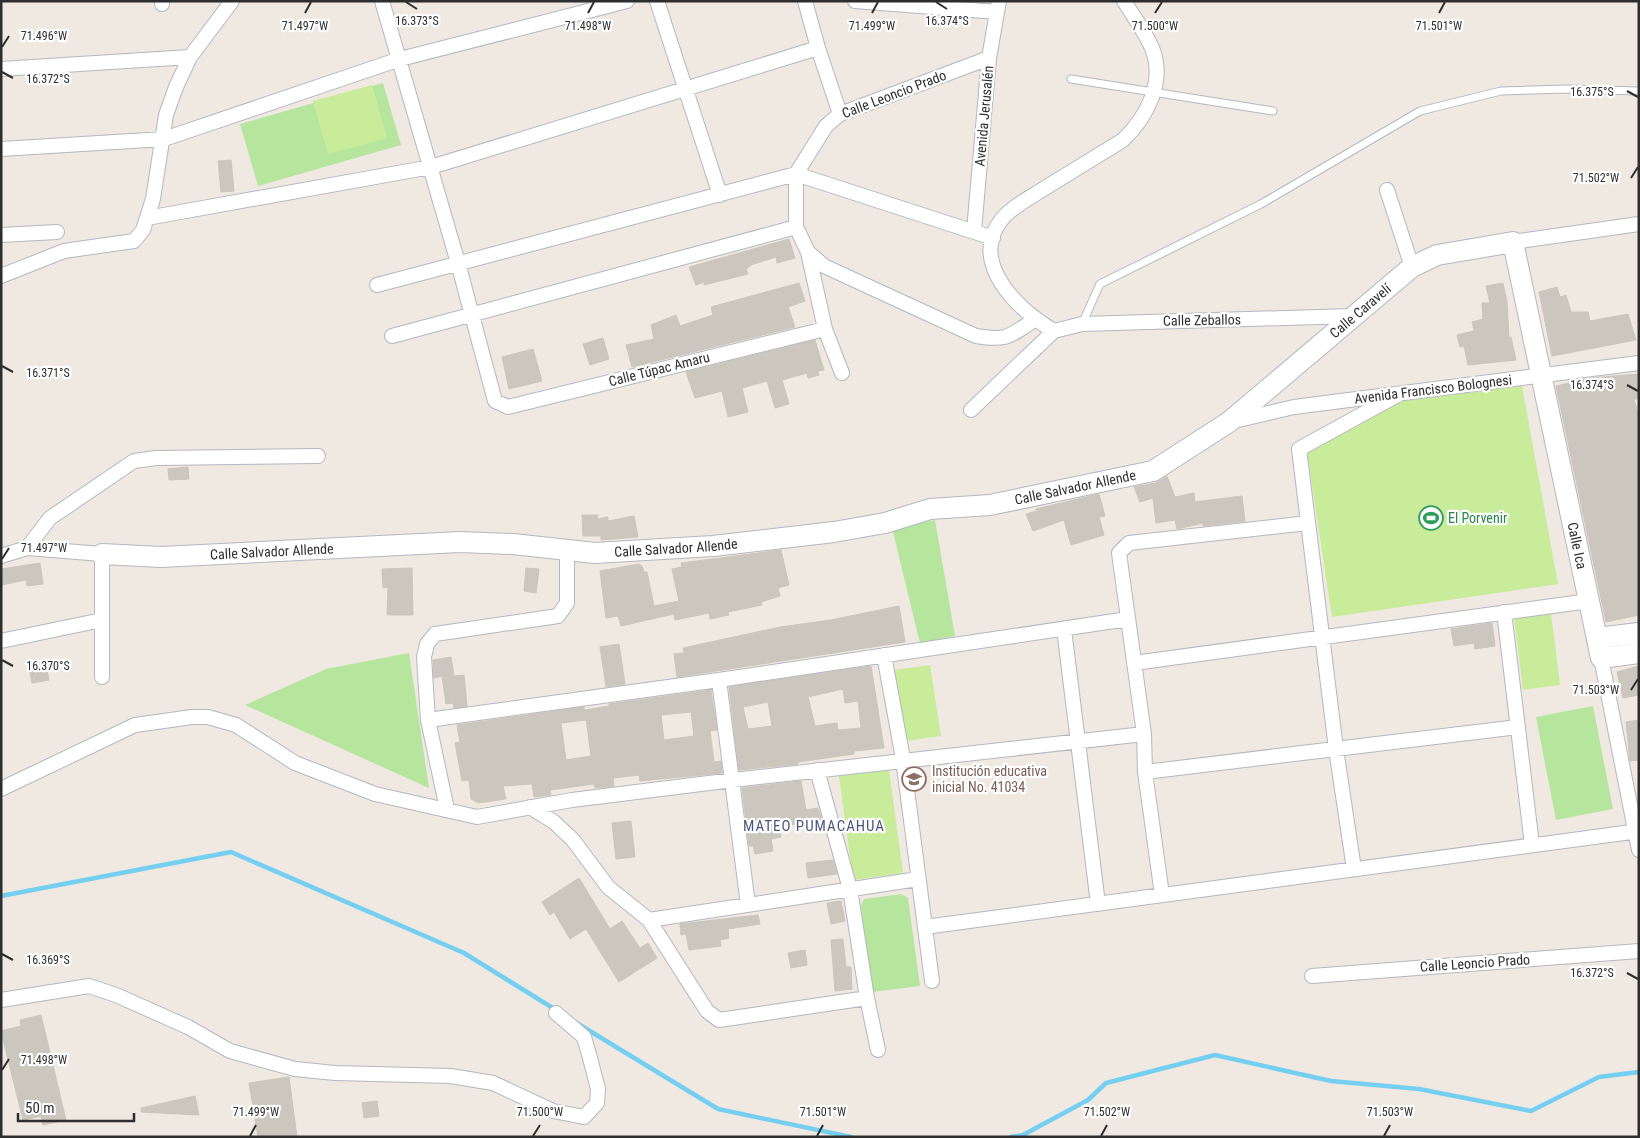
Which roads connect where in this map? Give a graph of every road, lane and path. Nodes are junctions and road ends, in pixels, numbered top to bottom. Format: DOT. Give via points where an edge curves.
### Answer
graph roads {
  1 [pos="382,1"];
  2 [pos="627,1"];
  3 [pos="657,1"];
  4 [pos="805,1"];
  5 [pos="855,1"];
  6 [pos="1124,1"];
  7 [pos="234,2"];
  8 [pos="871,2"];
  9 [pos="998,6"];
  10 [pos="818,48"];
  11 [pos="190,57"];
  12 [pos="989,58"];
  13 [pos="400,59"];
  14 [pos="1,68"];
  15 [pos="1071,79"];
  16 [pos="686,88"];
  17 [pos="1639,91"];
  18 [pos="1153,92"];
  19 [pos="1273,111"];
  20 [pos="840,114"];
  21 [pos="164,139"];
  22 [pos="1,149"];
  23 [pos="431,167"];
  24 [pos="796,174"];
  25 [pos="1387,190"];
  26 [pos="720,195"];
  27 [pos="147,218"];
  28 [pos="1639,224"];
  29 [pos="796,226"];
  30 [pos="974,231"];
  31 [pos="57,232"];
  32 [pos="1,235"];
  33 [pos="993,238"];
  34 [pos="1513,242"];
  35 [pos="808,252"];
  36 [pos="458,263"];
  37 [pos="1412,267"];
  38 [pos="1,276"];
  39 [pos="377,285"];
  40 [pos="472,315"];
  41 [pos="1352,316"];
  42 [pos="1034,320"];
  43 [pos="1082,324"];
  44 [pos="825,329"];
  45 [pos="1054,331"];
  46 [pos="392,336"];
  47 [pos="1639,363"];
  48 [pos="842,373"];
  49 [pos="1542,376"];
  50 [pos="1401,394"];
  51 [pos="971,410"];
  52 [pos="1229,422"];
  53 [pos="318,456"];
  54 [pos="1308,523"];
  55 [pos="28,548"];
  56 [pos="567,550"];
  57 [pos="102,554"];
  58 [pos="1,556"];
  59 [pos="1589,600"];
  60 [pos="1504,612"];
  61 [pos="102,620"];
  62 [pos="1128,620"];
  63 [pos="1064,629"];
  64 [pos="1639,633"];
  65 [pos="1322,637"];
  66 [pos="1597,638"];
  67 [pos="1,641"];
  68 [pos="1639,653"];
  69 [pos="884,656"];
  70 [pos="1601,658"];
  71 [pos="1134,663"];
  72 [pos="102,677"];
  73 [pos="719,680"];
  74 [pos="428,720"];
  75 [pos="1518,727"];
  76 [pos="1144,734"];
  77 [pos="1078,741"];
  78 [pos="1336,749"];
  79 [pos="902,759"];
  80 [pos="817,770"];
  81 [pos="1146,772"];
  82 [pos="733,780"];
  83 [pos="1,789"];
  84 [pos="530,807"];
  85 [pos="447,809"];
  86 [pos="1637,831"];
  87 [pos="1532,845"];
  88 [pos="1639,850"];
  89 [pos="1354,869"];
  90 [pos="918,878"];
  91 [pos="850,889"];
  92 [pos="1162,895"];
  93 [pos="1098,904"];
  94 [pos="748,905"];
  95 [pos="649,920"];
  96 [pos="925,927"];
  97 [pos="1639,950"];
  98 [pos="1312,976"];
  99 [pos="932,981"];
  100 [pos="867,998"];
  101 [pos="1,1000"];
  102 [pos="556,1014"];
  103 [pos="878,1050"];
  1 -- 13 [label="street"];
  2 -- 13 [label="street"];
  3 -- 16 [label="street"];
  4 -- 10 [label="street"];
  5 -- 8 [label="street"];
  6 -- 18 [label="street" via="1152,49 1155,64"];
  7 -- 11 [label="street"];
  8 -- 9 [label="street"];
  9 -- 12 [label="street, Avenida Jerusalén"];
  10 -- 16 [label="street"];
  10 -- 20 [label="street"];
  11 -- 14 [label="street"];
  11 -- 21 [label="street" via="166,115"];
  12 -- 20 [label="street, Calle Leoncio Prado"];
  12 -- 30 [label="street, Avenida Jerusalén"];
  13 -- 21 [label="street"];
  13 -- 23 [label="street"];
  15 -- 18 [label="lane"];
  16 -- 23 [label="street"];
  16 -- 26 [label="street"];
  17 -- 43 [label="lane" via="1501,91 1420,111 1262,204 1100,284"];
  18 -- 19 [label="lane"];
  18 -- 33 [label="street" via="1137,126 1123,140 1019,204 1001,220"];
  20 -- 24 [label="street, Calle Leoncio Prado" via="826,126"];
  21 -- 22 [label="street"];
  21 -- 27 [label="street"];
  23 -- 27 [label="street"];
  23 -- 36 [label="street"];
  24 -- 26 [label="street"];
  24 -- 29 [label="street"];
  24 -- 30 [label="street"];
  25 -- 37 [label="street"];
  26 -- 36 [label="street"];
  27 -- 38 [label="street" via="144,230 134,241 64,251"];
  28 -- 34 [label="street"];
  29 -- 35 [label="street"];
  29 -- 40 [label="street"];
  30 -- 33 [label="street"];
  31 -- 32 [label="street"];
  33 -- 42 [label="street" via="991,256 995,274"];
  34 -- 37 [label="street, Calle Caravelí" via="1437,256"];
  34 -- 49 [label="street, Calle Ica"];
  35 -- 42 [label="street" via="824,266 976,336 998,339 1012,335"];
  35 -- 44 [label="street"];
  36 -- 39 [label="street"];
  36 -- 40 [label="street"];
  37 -- 41 [label="street, Calle Caravelí"];
  40 -- 44 [label="street, Calle Túpac Amaru" via="495,401 508,407"];
  40 -- 46 [label="street"];
  41 -- 43 [label="street, Calle Zeballos"];
  41 -- 52 [label="street, Calle Caravelí"];
  42 -- 45 [label="street"];
  43 -- 45 [label="street, Calle Zeballos"];
  44 -- 48 [label="street"];
  45 -- 51 [label="street"];
  47 -- 49 [label="street, Avenida Francisco Bolognesi"];
  49 -- 50 [label="street, Avenida Francisco Bolognesi"];
  49 -- 59 [label="street, Calle Ica"];
  50 -- 52 [label="street, Avenida Francisco Bolognesi" via="1294,407"];
  50 -- 54 [label="street" via="1298,449"];
  52 -- 56 [label="street, Calle Salvador Allende" via="1153,472 990,505 930,510 842,531 713,546 595,554"];
  53 -- 55 [label="street" via="134,461 50,518"];
  54 -- 62 [label="street" via="1129,543 1119,553"];
  54 -- 65 [label="street"];
  55 -- 57 [label="street"];
  55 -- 58 [label="street"];
  56 -- 57 [label="street, Calle Salvador Allende" via="460,542 161,557"];
  56 -- 74 [label="street" via="567,603 558,616 435,634 427,644 424,657"];
  57 -- 61 [label="street"];
  59 -- 60 [label="street"];
  59 -- 66 [label="street, Calle Ica"];
  60 -- 65 [label="street"];
  60 -- 75 [label="street"];
  61 -- 67 [label="street"];
  61 -- 72 [label="street"];
  62 -- 63 [label="street"];
  62 -- 71 [label="street"];
  63 -- 69 [label="street"];
  63 -- 77 [label="street"];
  64 -- 66 [label="street"];
  65 -- 71 [label="street"];
  65 -- 78 [label="street"];
  66 -- 70 [label="street, Calle Ica"];
  68 -- 70 [label="street"];
  69 -- 73 [label="street"];
  69 -- 79 [label="street"];
  70 -- 86 [label="street, Calle Ica"];
  71 -- 76 [label="street"];
  73 -- 74 [label="street"];
  73 -- 82 [label="street"];
  74 -- 85 [label="street"];
  75 -- 78 [label="street"];
  75 -- 87 [label="street"];
  76 -- 77 [label="street"];
  76 -- 81 [label="street"];
  77 -- 79 [label="street"];
  77 -- 93 [label="street"];
  78 -- 81 [label="street"];
  78 -- 89 [label="street"];
  79 -- 80 [label="street"];
  79 -- 90 [label="street"];
  80 -- 82 [label="street"];
  80 -- 91 [label="street"];
  81 -- 92 [label="street"];
  82 -- 84 [label="street"];
  82 -- 94 [label="street"];
  83 -- 85 [label="street" via="135,726 208,717 236,725 295,763 375,794"];
  84 -- 85 [label="street" via="476,817"];
  84 -- 95 [label="street" via="574,840 608,887"];
  86 -- 87 [label="street"];
  86 -- 88 [label="street, Calle Ica"];
  87 -- 89 [label="street"];
  89 -- 92 [label="street"];
  90 -- 91 [label="street"];
  90 -- 96 [label="street"];
  91 -- 94 [label="street"];
  91 -- 100 [label="street"];
  92 -- 93 [label="street"];
  93 -- 96 [label="street"];
  94 -- 95 [label="street"];
  95 -- 100 [label="street" via="707,1010 719,1020"];
  96 -- 99 [label="street"];
  97 -- 98 [label="street, Calle Leoncio Prado"];
  100 -- 103 [label="street"];
  101 -- 102 [label="street" via="89,986 188,1027 230,1052 295,1069 451,1076 493,1084 552,1111 584,1117 597,1103 598,1089 590,1058 584,1037"];
}
